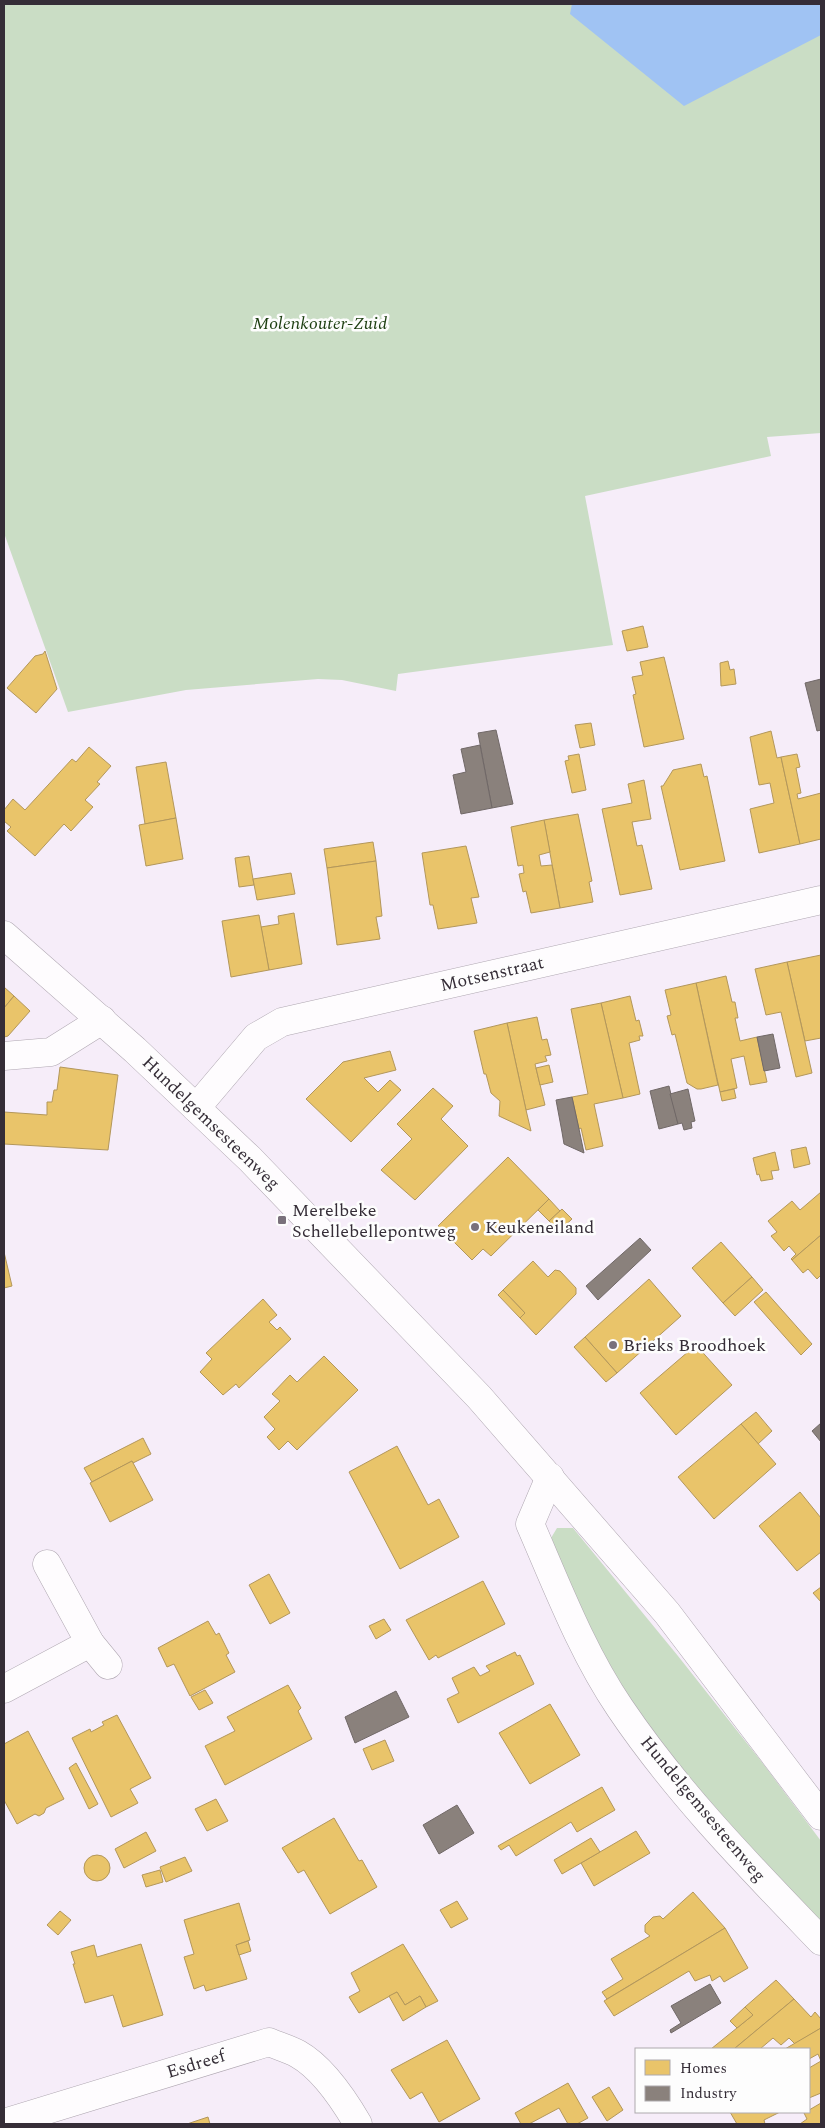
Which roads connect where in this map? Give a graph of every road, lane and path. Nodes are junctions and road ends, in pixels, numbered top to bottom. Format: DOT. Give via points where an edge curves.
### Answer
graph roads {
  1 [pos="821,900"];
  2 [pos="4,935"];
  3 [pos="102,1020"];
  4 [pos="4,1056"];
  5 [pos="196,1108"];
  6 [pos="550,1477"];
  7 [pos="47,1564"];
  8 [pos="90,1642"];
  9 [pos="108,1665"];
  10 [pos="4,1689"];
  11 [pos="821,1816"];
  12 [pos="821,1941"];
  13 [pos="4,2123"];
  14 [pos="358,2124"];
  1 -- 5 [label="street, Motsenstraat" via="282,1022 256,1037"];
  2 -- 3 [label="street, Hundelgemsesteenweg"];
  3 -- 4 [label="street" via="51,1052"];
  3 -- 5 [label="street, Hundelgemsesteenweg"];
  5 -- 6 [label="street, Hundelgemsesteenweg" via="325,1236 479,1397"];
  6 -- 11 [label="street, Hundelgemsesteenweg" via="667,1613"];
  6 -- 12 [label="street, Hundelgemsesteenweg" via="530,1524 584,1645 619,1707 669,1775 724,1839"];
  7 -- 8 [label="street"];
  8 -- 9 [label="street"];
  8 -- 10 [label="street"];
  13 -- 14 [label="street, Esdreef" via="269,2042 298,2054 321,2074 345,2102"];
}
